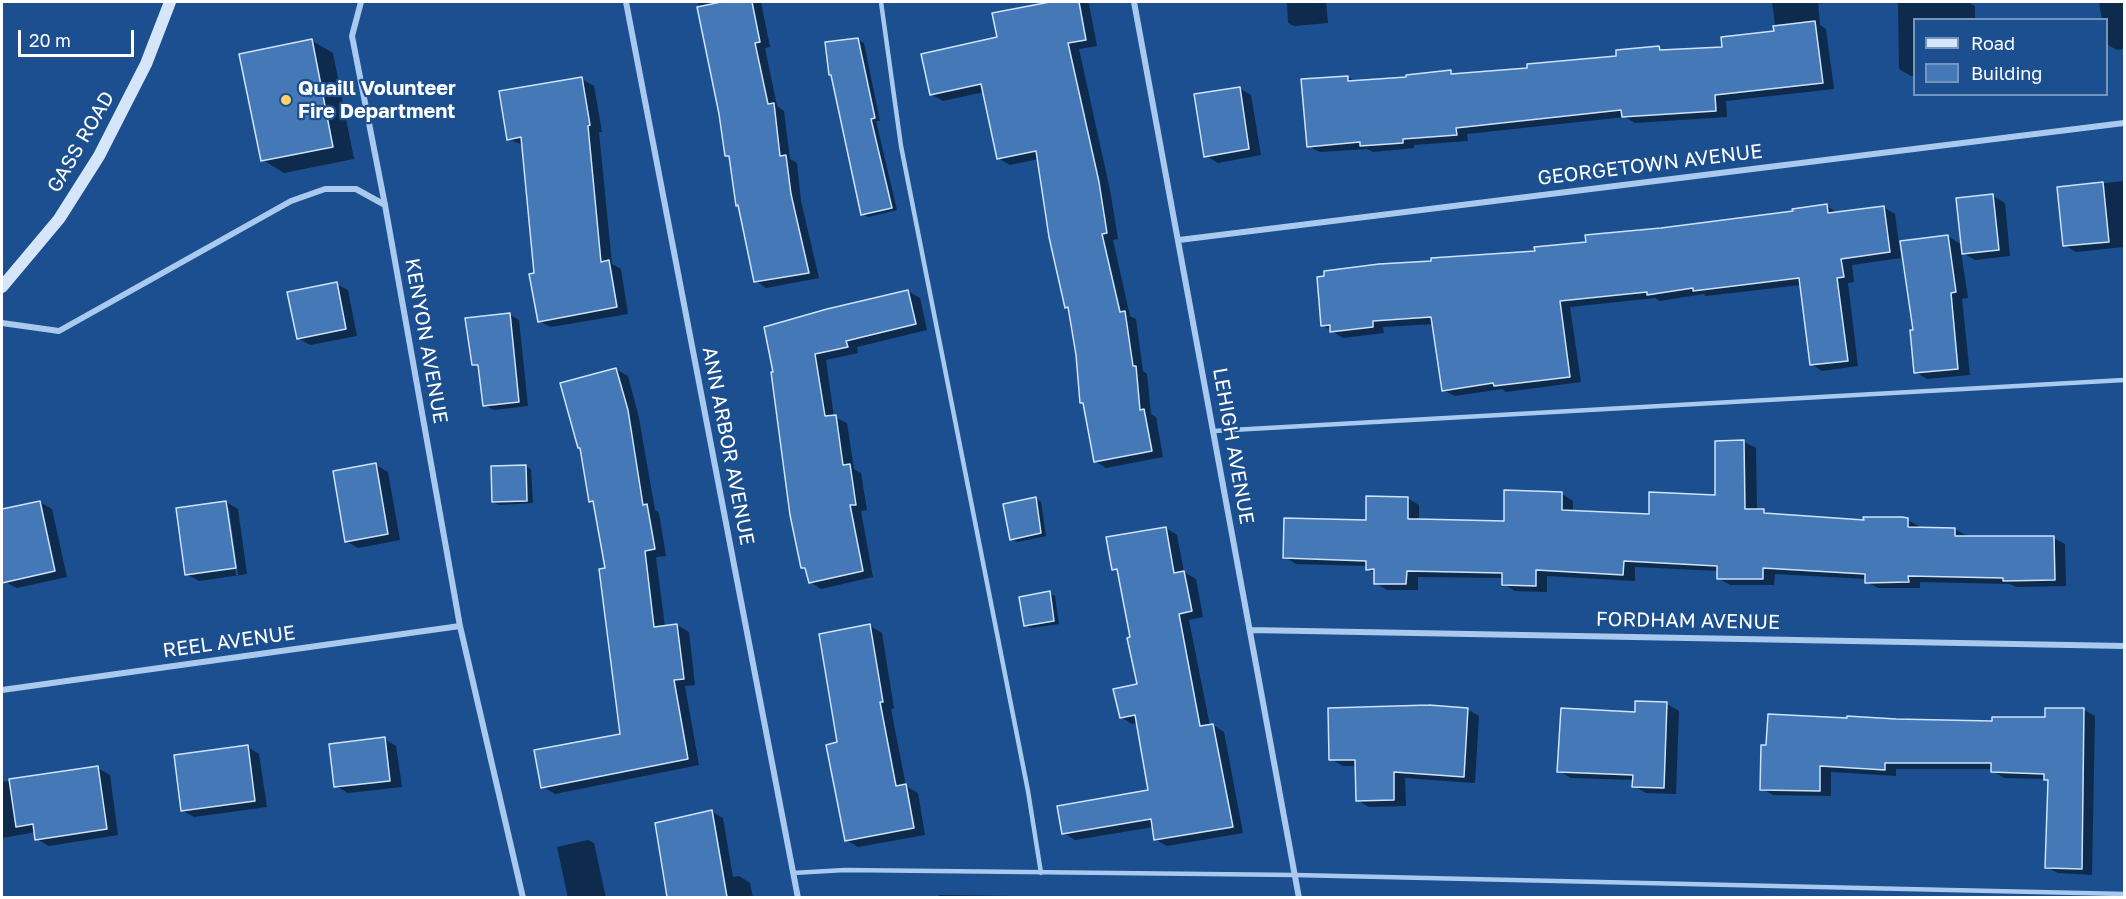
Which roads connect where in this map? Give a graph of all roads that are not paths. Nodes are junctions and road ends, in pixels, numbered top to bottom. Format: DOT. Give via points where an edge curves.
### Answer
graph roads {
  1 [pos="170,2"];
  2 [pos="361,2"];
  3 [pos="626,2"];
  4 [pos="881,2"];
  5 [pos="1134,2"];
  6 [pos="2124,123"];
  7 [pos="385,205"];
  8 [pos="1179,240"];
  9 [pos="2,287"];
  10 [pos="2,323"];
  11 [pos="2124,380"];
  12 [pos="1214,431"];
  13 [pos="460,627"];
  14 [pos="1250,630"];
  15 [pos="2124,646"];
  16 [pos="2,690"];
  17 [pos="793,873"];
  18 [pos="1041,873"];
  19 [pos="1295,875"];
  20 [pos="2124,894"];
  21 [pos="523,897"];
  22 [pos="798,897"];
  23 [pos="1299,897"];
  1 -- 9 [label="street, GASS ROAD" via="146,64 99,156 59,219"];
  2 -- 7 [label="street, KENYON AVENUE" via="352,36"];
  3 -- 17 [label="street, ANN ARBOR AVENUE"];
  4 -- 18 [label="lane" via="901,146 1026,779"];
  5 -- 8 [label="street, LEHIGH AVENUE"];
  6 -- 8 [label="street, GEORGETOWN AVENUE"];
  7 -- 10 [label="street" via="356,189 325,189 291,201 59,331"];
  7 -- 13 [label="street, KENYON AVENUE"];
  8 -- 12 [label="street, LEHIGH AVENUE"];
  11 -- 12 [label="lane"];
  12 -- 14 [label="street, LEHIGH AVENUE"];
  13 -- 16 [label="street, REEL AVENUE"];
  13 -- 21 [label="street, KENYON AVENUE"];
  14 -- 15 [label="street, FORDHAM AVENUE"];
  14 -- 19 [label="street, LEHIGH AVENUE"];
  17 -- 18 [label="lane"];
  17 -- 22 [label="street, ANN ARBOR AVENUE"];
  18 -- 19 [label="lane"];
  19 -- 20 [label="lane"];
  19 -- 23 [label="street, LEHIGH AVENUE"];
}
